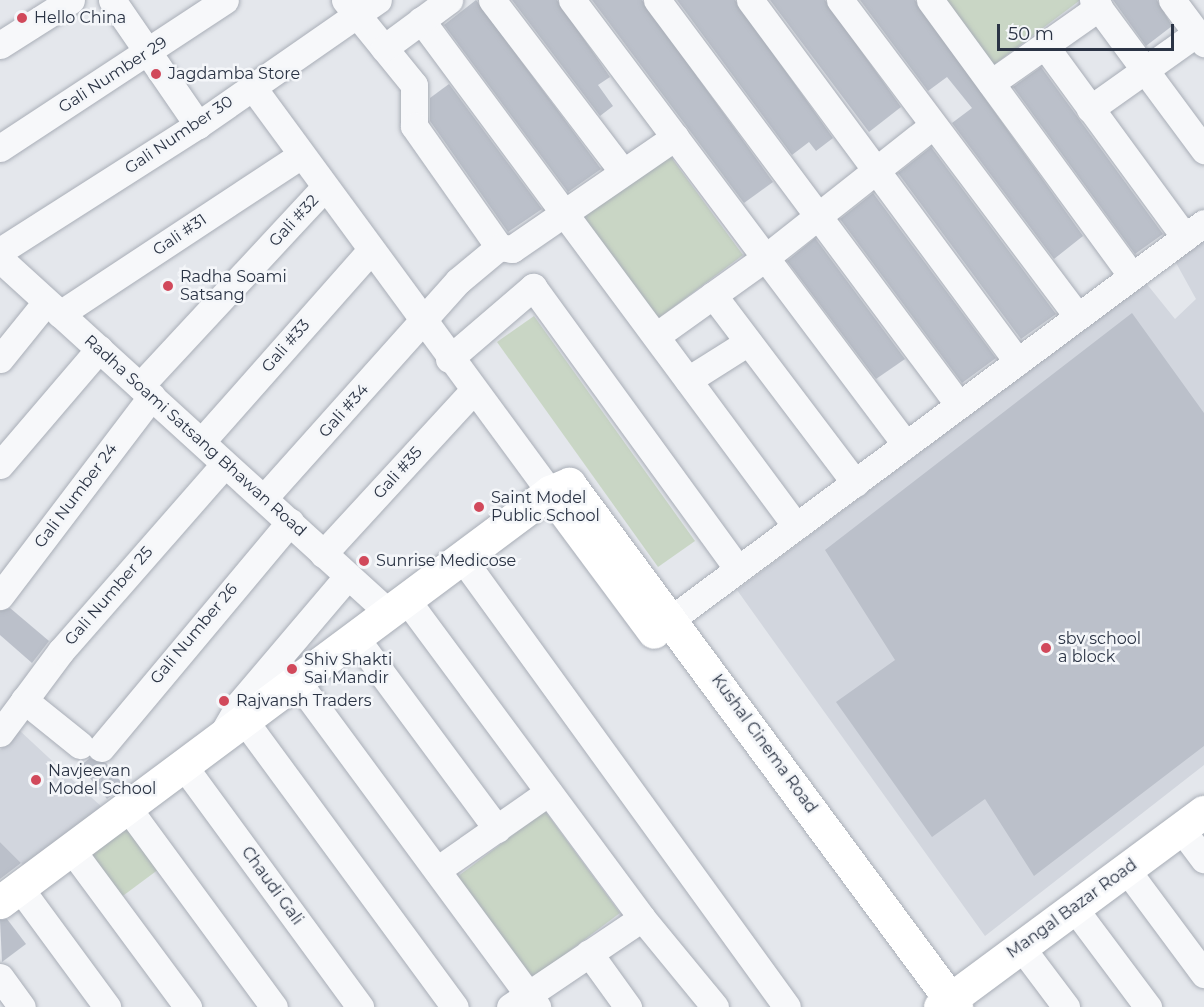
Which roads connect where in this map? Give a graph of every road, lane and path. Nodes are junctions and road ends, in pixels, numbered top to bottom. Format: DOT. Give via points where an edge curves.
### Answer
graph roads {
  1 [pos="70,0"];
  2 [pos="112,0"];
  3 [pos="225,0"];
  4 [pos="449,0"];
  5 [pos="492,0"];
  6 [pos="572,0"];
  7 [pos="657,0"];
  8 [pos="750,0"];
  9 [pos="840,0"];
  10 [pos="930,0"];
  11 [pos="1172,0"];
  12 [pos="1096,4"];
  13 [pos="360,5"];
  14 [pos="421,20"];
  15 [pos="1200,38"];
  16 [pos="0,45"];
  17 [pos="1045,46"];
  18 [pos="384,48"];
  19 [pos="146,54"];
  20 [pos="1146,70"];
  21 [pos="991,83"];
  22 [pos="251,85"];
  23 [pos="1090,109"];
  24 [pos="198,125"];
  25 [pos="932,126"];
  26 [pos="675,137"];
  27 [pos="0,148"];
  28 [pos="1204,150"];
  29 [pos="301,155"];
  30 [pos="875,169"];
  31 [pos="623,172"];
  32 [pos="324,188"];
  33 [pos="563,212"];
  34 [pos="819,216"];
  35 [pos="1195,230"];
  36 [pos="499,247"];
  37 [pos="0,251"];
  38 [pos="370,251"];
  39 [pos="765,258"];
  40 [pos="0,259"];
  41 [pos="1131,275"];
  42 [pos="713,296"];
  43 [pos="53,308"];
  44 [pos="1078,317"];
  45 [pos="423,325"];
  46 [pos="656,336"];
  47 [pos="747,342"];
  48 [pos="99,349"];
  49 [pos="0,359"];
  50 [pos="448,359"];
  51 [pos="1018,362"];
  52 [pos="688,380"];
  53 [pos="146,391"];
  54 [pos="472,391"];
  55 [pos="959,405"];
  56 [pos="202,441"];
  57 [pos="906,445"];
  58 [pos="0,465"];
  59 [pos="224,465"];
  60 [pos="855,483"];
  61 [pos="560,488"];
  62 [pos="264,498"];
  63 [pos="290,522"];
  64 [pos="796,526"];
  65 [pos="323,554"];
  66 [pos="462,558"];
  67 [pos="737,568"];
  68 [pos="347,577"];
  69 [pos="0,596"];
  70 [pos="398,606"];
  71 [pos="663,626"];
  72 [pos="356,637"];
  73 [pos="297,681"];
  74 [pos="24,700"];
  75 [pos="231,729"];
  76 [pos="0,733"];
  77 [pos="183,765"];
  78 [pos="549,792"];
  79 [pos="127,807"];
  80 [pos="1193,820"];
  81 [pos="497,829"];
  82 [pos="71,849"];
  83 [pos="1204,859"];
  84 [pos="1126,869"];
  85 [pos="437,870"];
  86 [pos="10,894"];
  87 [pos="1074,908"];
  88 [pos="642,918"];
  89 [pos="1021,947"];
  90 [pos="589,953"];
  91 [pos="1204,974"];
  92 [pos="0,977"];
  93 [pos="525,1003"];
  94 [pos="943,1005"];
  95 [pos="22,1007"];
  96 [pos="107,1007"];
  97 [pos="188,1007"];
  98 [pos="274,1007"];
  99 [pos="360,1007"];
  100 [pos="455,1007"];
  101 [pos="628,1007"];
  102 [pos="715,1007"];
  103 [pos="787,1007"];
  104 [pos="1066,1007"];
  105 [pos="1148,1007"];
  1 -- 16 [label="street"];
  2 -- 19 [label="street"];
  3 -- 19 [label="street, Gali Number 29"];
  4 -- 14 [label="street"];
  5 -- 31 [label="street"];
  6 -- 26 [label="street"];
  7 -- 34 [label="street"];
  8 -- 30 [label="street"];
  9 -- 25 [label="street"];
  10 -- 21 [label="street"];
  11 -- 15 [label="street"];
  12 -- 17 [label="street"];
  12 -- 20 [label="street"];
  13 -- 18 [label="street"];
  13 -- 22 [label="street, Gali Number 30"];
  14 -- 18 [label="street"];
  14 -- 33 [label="street"];
  15 -- 20 [label="street"];
  17 -- 21 [label="street"];
  17 -- 23 [label="street"];
  18 -- 36 [label="street" via="414,85 414,126"];
  19 -- 24 [label="street"];
  19 -- 27 [label="street, Gali Number 29"];
  20 -- 23 [label="street"];
  20 -- 28 [label="street"];
  21 -- 41 [label="street"];
  22 -- 24 [label="street, Gali Number 30"];
  22 -- 29 [label="street"];
  23 -- 35 [label="street"];
  24 -- 37 [label="street, Gali Number 30"];
  25 -- 30 [label="street"];
  25 -- 44 [label="street"];
  26 -- 31 [label="street"];
  26 -- 39 [label="street"];
  29 -- 32 [label="street"];
  29 -- 43 [label="street, Gali #31"];
  30 -- 34 [label="street"];
  30 -- 51 [label="street"];
  31 -- 33 [label="street"];
  32 -- 38 [label="street"];
  32 -- 53 [label="street, Gali #32"];
  33 -- 36 [label="street" via="512,249"];
  33 -- 46 [label="street"];
  34 -- 39 [label="street"];
  34 -- 55 [label="street"];
  35 -- 41 [label="street"];
  36 -- 45 [label="street, Gali #34" via="458,281"];
  38 -- 45 [label="street"];
  38 -- 56 [label="street, Gali #33"];
  39 -- 42 [label="street"];
  39 -- 57 [label="street"];
  40 -- 43 [label="street, Radha Soami Satsang Bhawan Road"];
  41 -- 44 [label="street"];
  42 -- 46 [label="street"];
  42 -- 47 [label="street"];
  43 -- 48 [label="street, Radha Soami Satsang Bhawan Road"];
  43 -- 49 [label="street, Gali #31"];
  44 -- 51 [label="street"];
  45 -- 50 [label="street"];
  45 -- 62 [label="street, Gali #34"];
  46 -- 52 [label="street"];
  47 -- 52 [label="street"];
  47 -- 60 [label="street"];
  48 -- 53 [label="street, Radha Soami Satsang Bhawan Road"];
  48 -- 58 [label="street"];
  50 -- 54 [label="street"];
  50 -- 67 [label="street" via="533,286"];
  51 -- 55 [label="street"];
  52 -- 64 [label="street"];
  53 -- 56 [label="street, Radha Soami Satsang Bhawan Road"];
  53 -- 69 [label="street, Gali Number 24"];
  54 -- 61 [label="street"];
  54 -- 65 [label="street, Gali #35"];
  55 -- 57 [label="street"];
  56 -- 59 [label="street, Radha Soami Satsang Bhawan Road"];
  57 -- 60 [label="street"];
  59 -- 62 [label="street, Radha Soami Satsang Bhawan Road"];
  59 -- 74 [label="street, Gali Number 25" via="61,651"];
  60 -- 64 [label="street"];
  61 -- 66 [label="street"];
  61 -- 71 [label="street, Kushal Cinema Road"];
  62 -- 63 [label="street, Radha Soami Satsang Bhawan Road"];
  63 -- 65 [label="street, Radha Soami Satsang Bhawan Road"];
  63 -- 74 [label="street, Gali Number 26" via="90,747"];
  64 -- 67 [label="street"];
  65 -- 68 [label="street, Radha Soami Satsang Bhawan Road"];
  66 -- 70 [label="street"];
  66 -- 103 [label="street"];
  67 -- 71 [label="street"];
  68 -- 70 [label="street, Radha Soami Satsang Bhawan Road"];
  68 -- 75 [label="street" via="240,703"];
  70 -- 72 [label="street"];
  70 -- 78 [label="street, Radha Soami Satsang Bhawan Road"];
  71 -- 94 [label="street, Kushal Cinema Road"];
  72 -- 73 [label="street"];
  72 -- 81 [label="street"];
  73 -- 75 [label="street"];
  73 -- 85 [label="street"];
  74 -- 76 [label="street, Gali Number 25"];
  75 -- 77 [label="street"];
  75 -- 100 [label="street"];
  77 -- 79 [label="street"];
  77 -- 99 [label="street, Chaudi Gali"];
  78 -- 81 [label="street"];
  78 -- 88 [label="street, Radha Soami Satsang Bhawan Road"];
  79 -- 82 [label="street"];
  79 -- 98 [label="street"];
  80 -- 83 [label="street"];
  80 -- 84 [label="street, Mangal Bazar Road"];
  81 -- 85 [label="street"];
  82 -- 86 [label="street"];
  82 -- 97 [label="street"];
  84 -- 87 [label="street, Mangal Bazar Road"];
  84 -- 91 [label="street"];
  85 -- 93 [label="street"];
  86 -- 96 [label="street"];
  87 -- 89 [label="street, Mangal Bazar Road"];
  87 -- 105 [label="street"];
  88 -- 90 [label="street"];
  88 -- 102 [label="street, Radha Soami Satsang Bhawan Road"];
  89 -- 94 [label="street, Mangal Bazar Road"];
  89 -- 104 [label="street"];
  90 -- 93 [label="street"];
  90 -- 101 [label="street"];
  92 -- 95 [label="street"];
}
